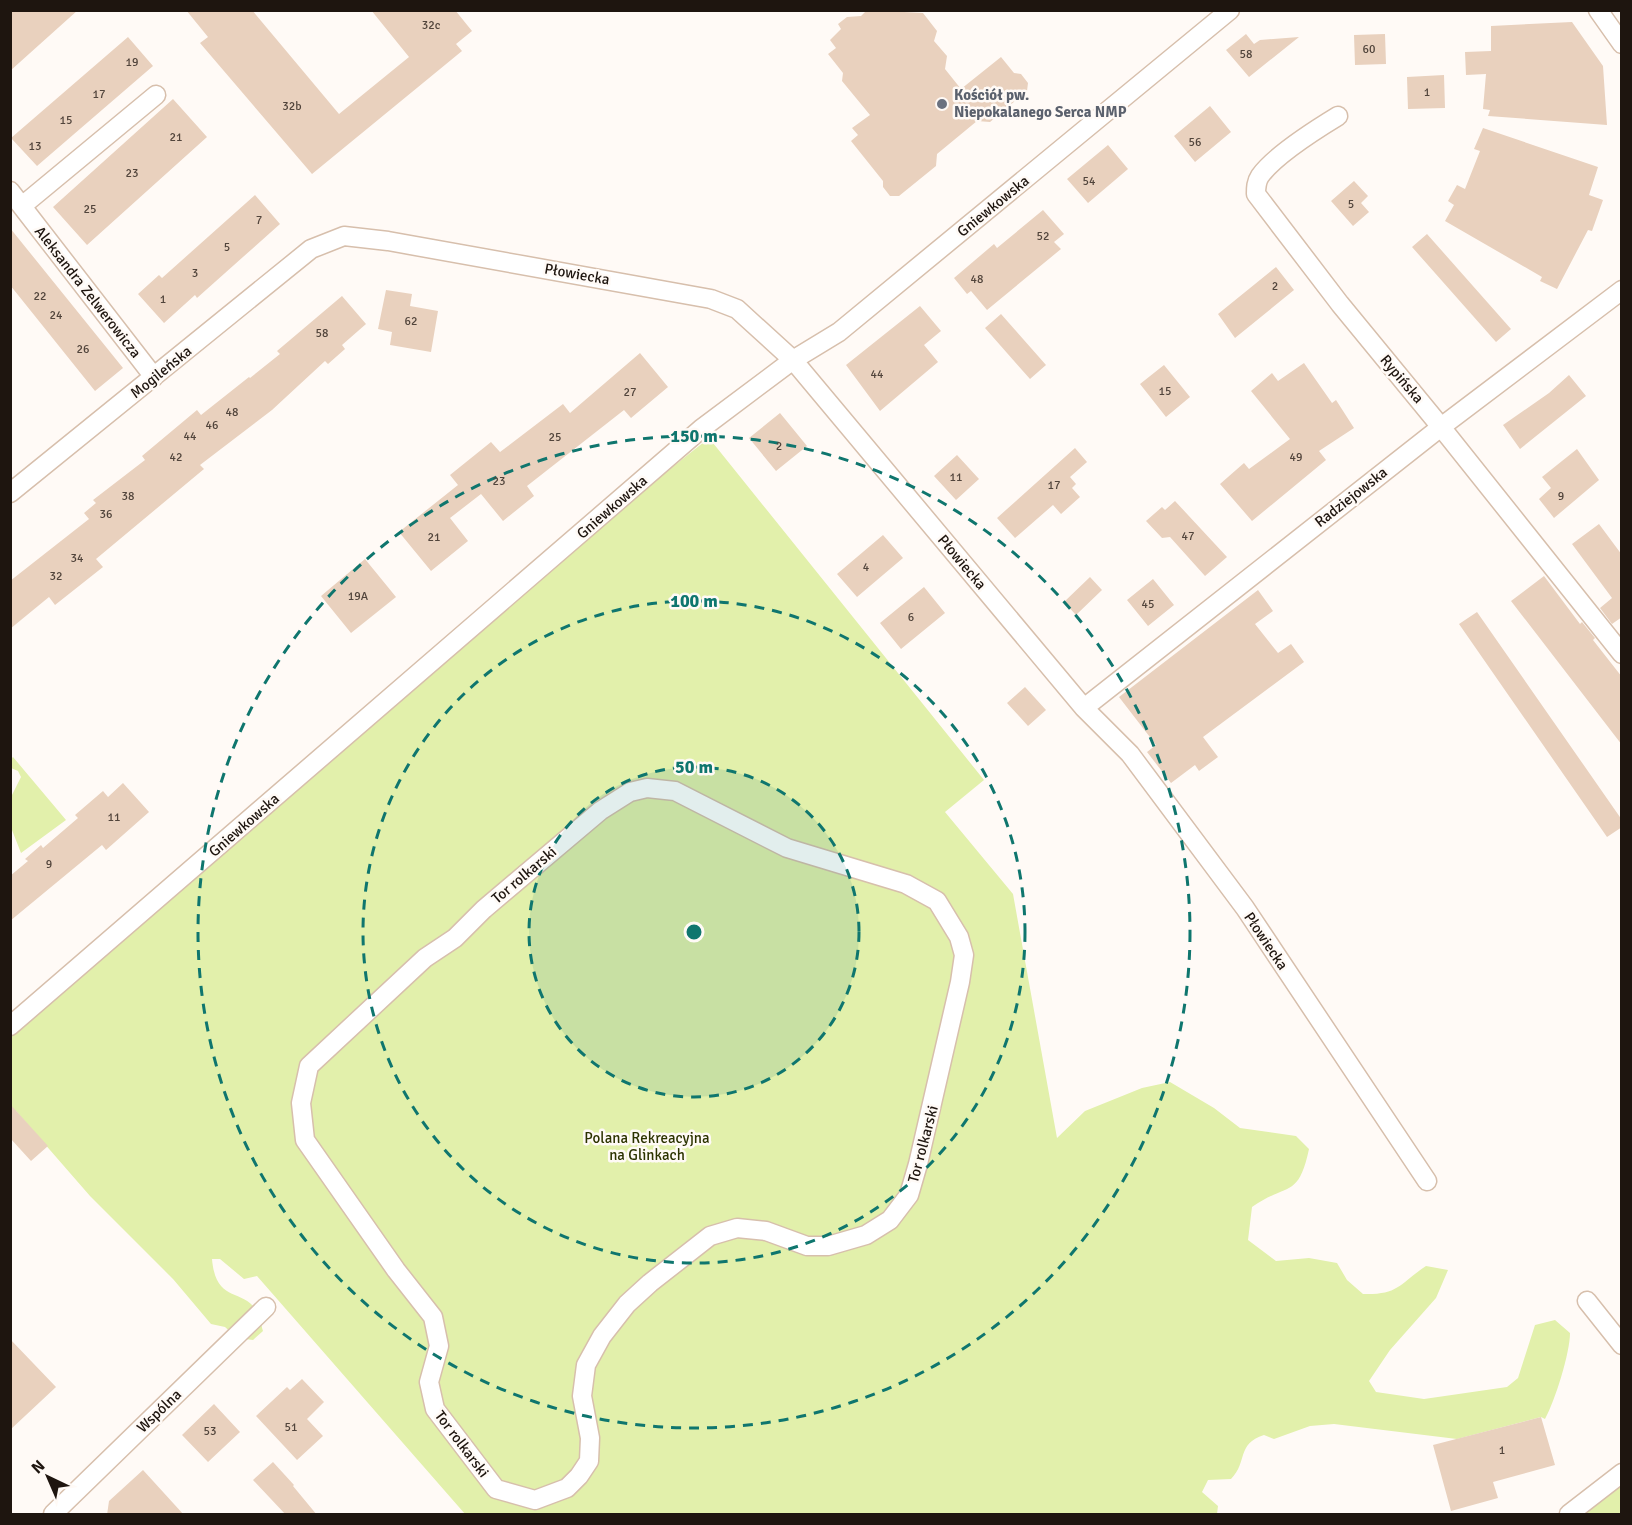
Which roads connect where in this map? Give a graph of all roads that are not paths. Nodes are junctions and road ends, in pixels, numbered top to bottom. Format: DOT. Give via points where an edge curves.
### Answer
graph roads {
  1 [pos="1230,10"];
  2 [pos="1598,10"];
  3 [pos="1622,44"];
  4 [pos="156,95"];
  5 [pos="1338,116"];
  6 [pos="10,191"];
  7 [pos="22,206"];
  8 [pos="311,249"];
  9 [pos="1622,290"];
  10 [pos="793,360"];
  11 [pos="154,377"];
  12 [pos="1441,426"];
  13 [pos="10,494"];
  14 [pos="1622,654"];
  15 [pos="1084,708"];
  16 [pos="10,1026"];
  17 [pos="309,1066"];
  18 [pos="1427,1181"];
  19 [pos="1587,1301"];
  20 [pos="266,1307"];
  21 [pos="1622,1346"];
  22 [pos="1622,1473"];
  23 [pos="53,1515"];
  24 [pos="1569,1515"];
  1 -- 10 [label="street, Gniewkowska" via="839,332"];
  2 -- 3 [label="street"];
  4 -- 7 [label="street"];
  5 -- 12 [label="street, Rypińska" via="1309,134 1259,177 1256,194"];
  6 -- 7 [label="street, Aleksandra Zelwerowicza"];
  7 -- 11 [label="street, Aleksandra Zelwerowicza"];
  8 -- 10 [label="street, Płowiecka" via="344,236 387,241 711,299 737,309"];
  8 -- 11 [label="street, Mogileńska"];
  9 -- 12 [label="street, Radziejowska"];
  10 -- 15 [label="street, Płowiecka"];
  10 -- 16 [label="street, Gniewkowska" via="701,429"];
  11 -- 13 [label="street, Mogileńska"];
  12 -- 14 [label="street, Rypińska"];
  12 -- 15 [label="street, Radziejowska"];
  15 -- 18 [label="street, Płowiecka" via="1130,754 1245,908"];
  17 -- 17 [label="street, Tor rolkarski" via="425,958 455,938 600,811 630,792 647,788 675,791 787,848 906,884 937,901 959,937 964,955 918,1164 909,1195 890,1220 867,1235 828,1246 807,1246 766,1231 737,1228 710,1236 673,1263 627,1304 586,1365 582,1396 590,1438 589,1461 567,1488 535,1500 496,1489 435,1409 429,1382 439,1346 433,1317 305,1140 301,1103"];
  19 -- 21 [label="street"];
  20 -- 23 [label="street, Wspólna"];
  22 -- 24 [label="street"];
}
